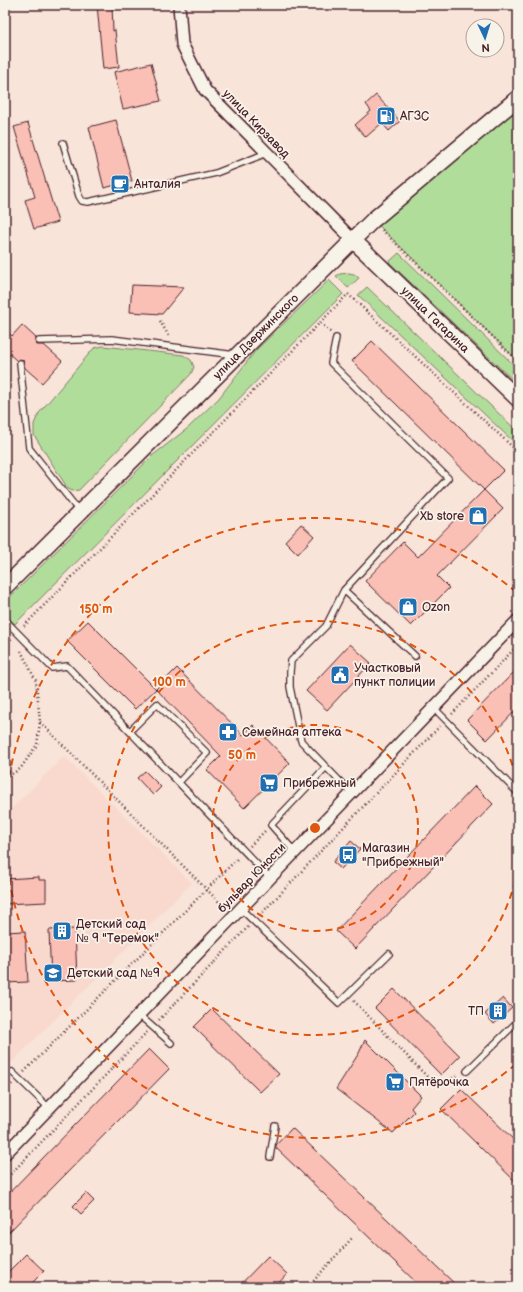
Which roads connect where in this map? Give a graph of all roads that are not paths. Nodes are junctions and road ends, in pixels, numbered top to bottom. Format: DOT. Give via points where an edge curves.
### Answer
graph roads {
  1 [pos="179,5"];
  2 [pos="518,98"];
  3 [pos="63,143"];
  4 [pos="267,153"];
  5 [pos="353,240"];
  6 [pos="336,338"];
  7 [pos="39,341"];
  8 [pos="238,355"];
  9 [pos="20,363"];
  10 [pos="518,399"];
  11 [pos="80,513"];
  12 [pos="5,587"];
  13 [pos="344,590"];
  14 [pos="5,620"];
  15 [pos="518,620"];
  16 [pos="415,656"];
  17 [pos="434,708"];
  18 [pos="130,731"];
  19 [pos="326,767"];
  20 [pos="179,782"];
  21 [pos="518,793"];
  22 [pos="352,794"];
  23 [pos="295,852"];
  24 [pos="270,878"];
  25 [pos="241,909"];
  26 [pos="389,954"];
  27 [pos="139,1015"];
  28 [pos="518,1021"];
  29 [pos="171,1043"];
  30 [pos="467,1071"];
  31 [pos="12,1072"];
  32 [pos="49,1108"];
  33 [pos="275,1126"];
  34 [pos="5,1154"];
  35 [pos="270,1157"];
  1 -- 4 [label="street, улица Кирзавод" via="182,44 205,90"];
  2 -- 5 [label="main road, улица Дзержинского" via="372,220"];
  3 -- 4 [label="lane" via="79,196 82,201 88,202 216,174"];
  4 -- 5 [label="street, улица Кирзавод"];
  5 -- 8 [label="main road, улица Дзержинского"];
  5 -- 10 [label="main road, улица Гагарина"];
  6 -- 13 [label="lane" via="331,363 448,478"];
  7 -- 8 [label="lane" via="112,339"];
  8 -- 11 [label="main road, улица Дзержинского"];
  9 -- 11 [label="lane" via="29,448"];
  11 -- 12 [label="main road, улица Дзержинского"];
  13 -- 16 [label="lane"];
  13 -- 19 [label="lane" via="326,626 291,661 290,687 301,741"];
  14 -- 18 [label="lane" via="52,668 67,666"];
  15 -- 17 [label="street, бульвар Юности"];
  17 -- 21 [label="lane"];
  17 -- 22 [label="street, бульвар Юности"];
  18 -- 20 [label="lane"];
  18 -- 20 [label="lane" via="157,704 207,753"];
  19 -- 22 [label="lane"];
  19 -- 23 [label="lane" via="271,825"];
  20 -- 24 [label="lane"];
  22 -- 23 [label="street, бульвар Юности"];
  23 -- 24 [label="street, бульвар Юности"];
  24 -- 25 [label="street, бульвар Юности"];
  25 -- 26 [label="lane" via="339,1003"];
  25 -- 27 [label="street, бульвар Юности"];
  27 -- 29 [label="lane"];
  27 -- 32 [label="street, бульвар Юности"];
  28 -- 30 [label="lane"];
  31 -- 32 [label="lane"];
  32 -- 34 [label="street, бульвар Юности"];
  33 -- 35 [label="lane"];
}
